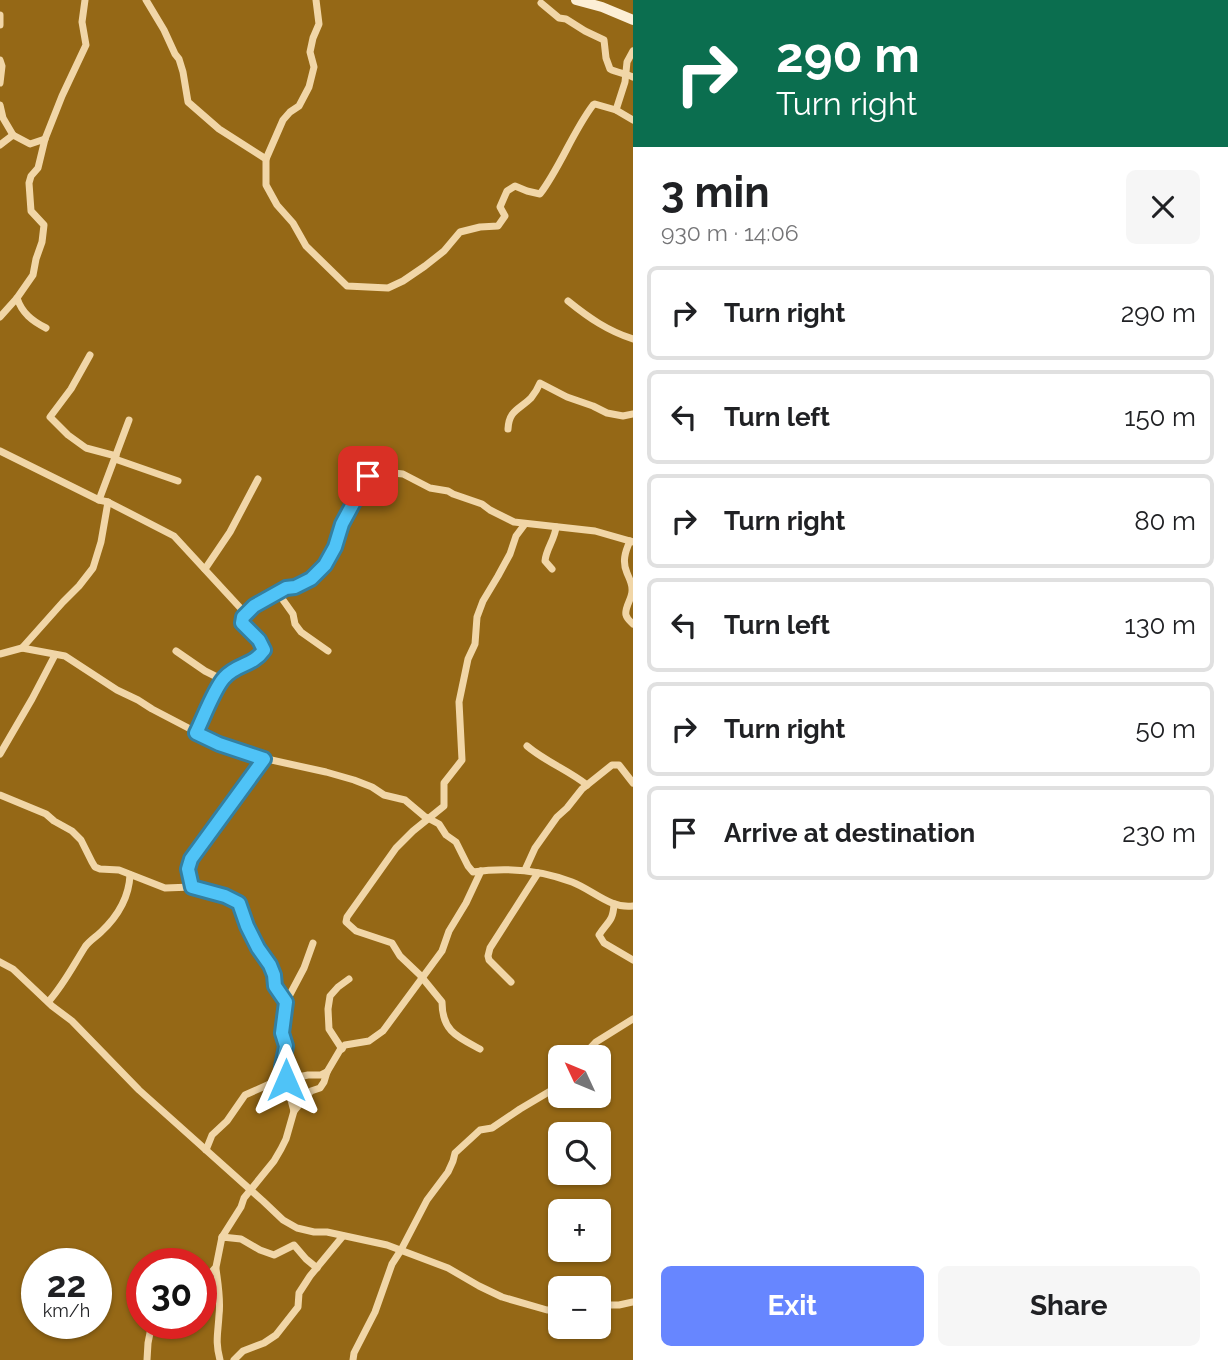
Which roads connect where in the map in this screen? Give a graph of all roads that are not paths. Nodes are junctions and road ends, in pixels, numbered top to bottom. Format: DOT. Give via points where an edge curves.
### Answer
graph roads {
  1 [pos="85,0"];
  2 [pos="146,0"];
  3 [pos="316,0"];
  4 [pos="576,0"];
  5 [pos="541,3"];
  6 [pos="0,15"];
  7 [pos="633,20"];
  8 [pos="0,25"];
  9 [pos="633,51"];
  10 [pos="0,60"];
  11 [pos="625,73"];
  12 [pos="633,77"];
  13 [pos="0,83"];
  14 [pos="0,105"];
  15 [pos="616,110"];
  16 [pos="633,120"];
  17 [pos="13,135"];
  18 [pos="46,139"];
  19 [pos="0,145"];
  20 [pos="265,159"];
  21 [pos="17,298"];
  22 [pos="568,301"];
  23 [pos="0,317"];
  24 [pos="46,328"];
  25 [pos="633,340"];
  26 [pos="90,355"];
  27 [pos="633,415"];
  28 [pos="129,420"];
  29 [pos="508,429"];
  30 [pos="0,451"];
  31 [pos="116,458"];
  32 [pos="258,479"];
  33 [pos="178,481"];
  34 [pos="99,500"];
  35 [pos="108,502"];
  36 [pos="525,524"];
  37 [pos="556,527"];
  38 [pos="631,542"];
  39 [pos="205,569"];
  40 [pos="552,569"];
  41 [pos="278,593"];
  42 [pos="245,613"];
  43 [pos="633,624"];
  44 [pos="22,648"];
  45 [pos="176,651"];
  46 [pos="328,651"];
  47 [pos="0,654"];
  48 [pos="55,654"];
  49 [pos="222,680"];
  50 [pos="196,733"];
  51 [pos="527,746"];
  52 [pos="0,754"];
  53 [pos="264,759"];
  54 [pos="633,783"];
  55 [pos="587,785"];
  56 [pos="0,795"];
  57 [pos="429,819"];
  58 [pos="525,870"];
  59 [pos="481,871"];
  60 [pos="538,873"];
  61 [pos="130,875"];
  62 [pos="192,887"];
  63 [pos="614,904"];
  64 [pos="633,906"];
  65 [pos="313,943"];
  66 [pos="633,960"];
  67 [pos="0,962"];
  68 [pos="422,977"];
  69 [pos="349,979"];
  70 [pos="511,982"];
  71 [pos="49,1002"];
  72 [pos="286,1002"];
  73 [pos="633,1019"];
  74 [pos="593,1045"];
  75 [pos="342,1049"];
  76 [pos="480,1049"];
  77 [pos="327,1072"];
  78 [pos="286,1080"];
  79 [pos="548,1092"];
  80 [pos="294,1111"];
  81 [pos="206,1150"];
  82 [pos="250,1190"];
  83 [pos="343,1236"];
  84 [pos="222,1237"];
  85 [pos="401,1250"];
  86 [pos="217,1260"];
  87 [pos="317,1268"];
  88 [pos="217,1280"];
  89 [pos="633,1302"];
  90 [pos="611,1305"];
  91 [pos="548,1310"];
  92 [pos="150,1339"];
  93 [pos="217,1339"];
  94 [pos="217,1339"];
  95 [pos="147,1360"];
  96 [pos="220,1360"];
  97 [pos="234,1360"];
  98 [pos="353,1360"];
  1 -- 18 [label="street" via="86,45"];
  2 -- 20 [label="street" via="179,59 188,102"];
  3 -- 20 [label="street" via="319,24 310,52 314,67 309,87 299,106 283,120"];
  4 -- 7 [label="main road"];
  5 -- 11 [label="street" via="559,18 604,40 610,69"];
  6 -- 8 [label="street"];
  9 -- 11 [label="street"];
  10 -- 13 [label="street"];
  11 -- 12 [label="street"];
  11 -- 15 [label="street"];
  14 -- 17 [label="street"];
  15 -- 16 [label="street"];
  15 -- 20 [label="street" via="593,105 540,194 515,186 502,201 505,216 498,226 460,232 425,266 388,288 347,286 306,246 266,185"];
  17 -- 18 [label="street" via="30,144"];
  17 -- 19 [label="street"];
  18 -- 21 [label="street" via="29,183 31,211 44,225 42,242 33,275"];
  21 -- 23 [label="street"];
  21 -- 24 [label="street" via="25,314"];
  22 -- 25 [label="street" via="607,330"];
  26 -- 31 [label="street" via="50,417 86,448"];
  27 -- 29 [label="street" via="607,413 540,383 533,396 513,411"];
  28 -- 31 [label="street"];
  30 -- 34 [label="street"];
  31 -- 33 [label="street"];
  31 -- 34 [label="street"];
  32 -- 39 [label="street"];
  34 -- 35 [label="street"];
  35 -- 39 [label="street" via="174,536"];
  35 -- 44 [label="street" via="93,568"];
  36 -- 37 [label="street"];
  36 -- 41 [label="street" via="403,474 376,472 364,482 325,565 311,579"];
  36 -- 57 [label="street" via="483,601 459,702 462,760 444,783 444,806"];
  37 -- 38 [label="street" via="595,531"];
  37 -- 40 [label="street" via="545,554"];
  38 -- 43 [label="street" via="624,559 632,582 626,614"];
  39 -- 42 [label="street"];
  41 -- 42 [label="street"];
  41 -- 46 [label="street" via="301,632"];
  42 -- 49 [label="street" via="242,623 264,650 258,659 237,667"];
  44 -- 47 [label="street"];
  44 -- 48 [label="street"];
  45 -- 49 [label="street"];
  48 -- 50 [label="street"];
  48 -- 52 [label="street"];
  49 -- 50 [label="street"];
  50 -- 53 [label="street"];
  51 -- 55 [label="street"];
  53 -- 57 [label="street" via="354,780 405,800"];
  53 -- 62 [label="street" via="191,859"];
  54 -- 55 [label="street" via="619,765 612,765"];
  55 -- 58 [label="street" via="556,817"];
  56 -- 61 [label="street" via="46,814 72,831 82,840 95,867"];
  57 -- 59 [label="street" via="456,842 473,872"];
  57 -- 68 [label="street" via="396,848 346,922 356,931 392,943"];
  58 -- 59 [label="street"];
  58 -- 60 [label="street"];
  59 -- 68 [label="street" via="442,951"];
  60 -- 63 [label="street" via="573,882"];
  60 -- 70 [label="street" via="488,956"];
  61 -- 62 [label="street" via="165,888"];
  61 -- 71 [label="street" via="117,914 89,942"];
  62 -- 72 [label="street" via="239,903"];
  63 -- 64 [label="street"];
  63 -- 66 [label="street" via="609,924 598,935"];
  65 -- 72 [label="street"];
  67 -- 71 [label="street"];
  68 -- 75 [label="street" via="383,1031 369,1041"];
  68 -- 76 [label="street" via="442,1002 442,1016 454,1036"];
  69 -- 75 [label="street" via="330,996 328,1009 329,1029"];
  71 -- 81 [label="street"];
  72 -- 78 [label="street" via="282,1067"];
  73 -- 74 [label="street"];
  75 -- 77 [label="street"];
  77 -- 78 [label="street"];
  77 -- 80 [label="street" via="320,1088"];
  78 -- 80 [label="street"];
  78 -- 81 [label="street" via="245,1096 212,1135"];
  79 -- 85 [label="street" via="492,1128 480,1130 455,1153"];
  80 -- 82 [label="street" via="281,1149"];
  81 -- 82 [label="street"];
  82 -- 83 [label="street" via="297,1228"];
  82 -- 84 [label="street"];
  83 -- 85 [label="street"];
  83 -- 87 [label="street"];
  84 -- 86 [label="street"];
  84 -- 87 [label="street" via="241,1239 274,1255 293,1245"];
  85 -- 91 [label="street" via="502,1297"];
  85 -- 98 [label="street"];
  87 -- 97 [label="street" via="299,1293 298,1307 276,1335"];
  88 -- 93 [label="street"];
  89 -- 90 [label="street"];
  92 -- 95 [label="street"];
  94 -- 96 [label="street"];
}
